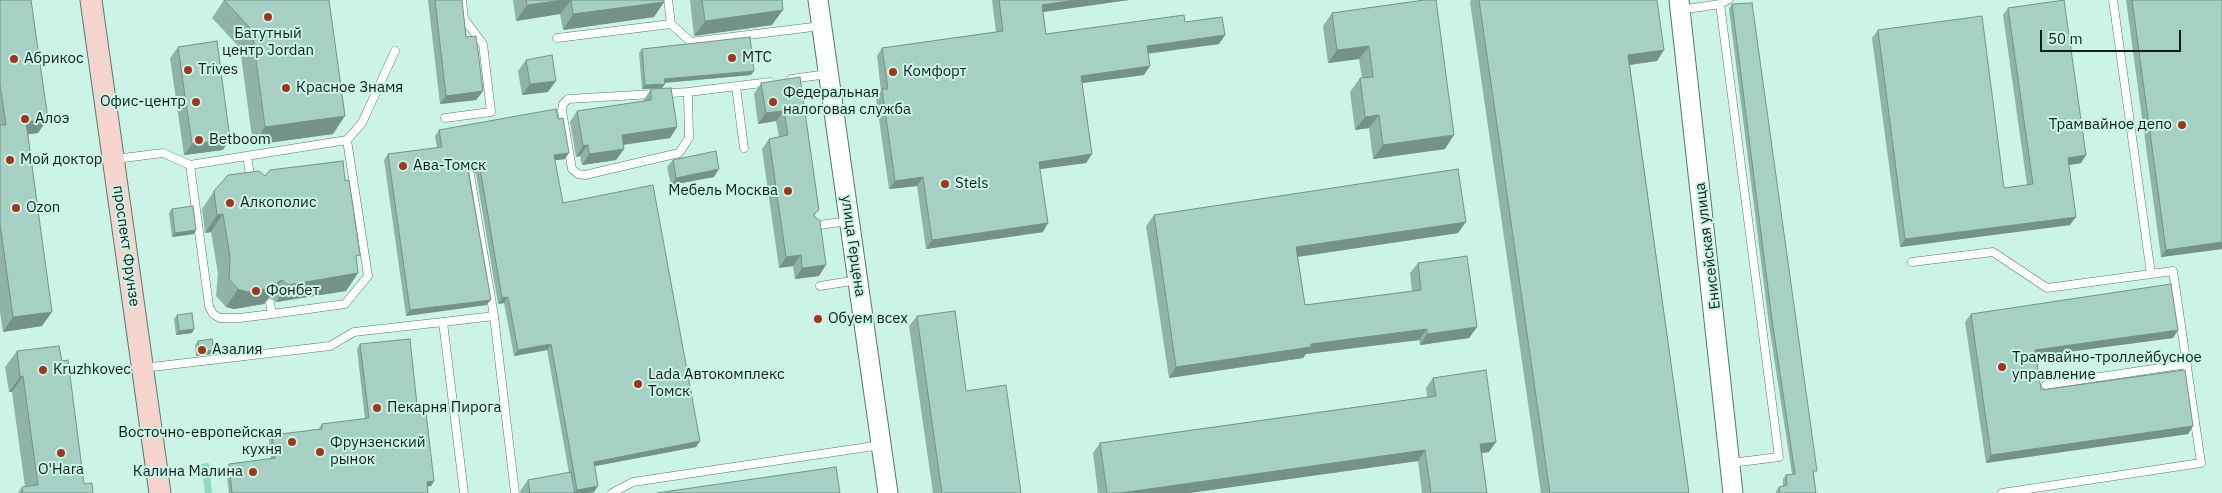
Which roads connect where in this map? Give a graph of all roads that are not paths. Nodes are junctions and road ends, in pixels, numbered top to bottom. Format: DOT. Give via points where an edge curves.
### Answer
graph roads {
  1 [pos="90,0"];
  2 [pos="462,0"];
  3 [pos="668,0"];
  4 [pos="818,0"];
  5 [pos="1728,0"];
  6 [pos="2113,0"];
  7 [pos="1720,4"];
  8 [pos="1680,5"];
  9 [pos="671,24"];
  10 [pos="822,26"];
  11 [pos="557,38"];
  12 [pos="395,51"];
  13 [pos="828,74"];
  14 [pos="736,87"];
  15 [pos="688,92"];
  16 [pos="446,118"];
  17 [pos="347,140"];
  18 [pos="744,148"];
  19 [pos="247,156"];
  20 [pos="113,159"];
  21 [pos="190,165"];
  22 [pos="470,176"];
  23 [pos="252,188"];
  24 [pos="849,221"];
  25 [pos="812,226"];
  26 [pos="1912,262"];
  27 [pos="2151,274"];
  28 [pos="858,280"];
  29 [pos="820,286"];
  30 [pos="270,303"];
  31 [pos="272,314"];
  32 [pos="494,316"];
  33 [pos="443,322"];
  34 [pos="2187,364"];
  35 [pos="143,368"];
  36 [pos="2046,385"];
  37 [pos="881,445"];
  38 [pos="1730,463"];
  39 [pos="160,493"];
  40 [pos="464,493"];
  41 [pos="515,493"];
  42 [pos="612,493"];
  43 [pos="888,493"];
  44 [pos="1733,493"];
  45 [pos="2002,493"];
  1 -- 20 [label="main road, проспект Фрунзе"];
  2 -- 16 [label="lane" via="464,19 483,44 491,112"];
  3 -- 9 [label="lane"];
  4 -- 10 [label="street, улица Герцена"];
  5 -- 7 [label="lane"];
  6 -- 27 [label="lane"];
  7 -- 8 [label="lane"];
  7 -- 38 [label="lane" via="1779,457"];
  8 -- 38 [label="street, Енисейская улица"];
  9 -- 10 [label="lane" via="691,42"];
  9 -- 11 [label="lane"];
  10 -- 13 [label="street, улица Герцена"];
  12 -- 17 [label="lane" via="362,124"];
  13 -- 14 [label="lane"];
  13 -- 24 [label="street, улица Герцена"];
  14 -- 15 [label="lane"];
  14 -- 18 [label="lane"];
  15 -- 15 [label="lane" via="689,138 679,153 585,175 572,170 562,111 568,99"];
  17 -- 19 [label="lane"];
  17 -- 31 [label="lane" via="368,276 345,304"];
  19 -- 21 [label="lane"];
  19 -- 23 [label="lane"];
  20 -- 21 [label="lane" via="163,153"];
  20 -- 35 [label="main road, проспект Фрунзе"];
  21 -- 31 [label="lane" via="209,306 213,314 220,318"];
  22 -- 32 [label="lane"];
  24 -- 25 [label="lane"];
  24 -- 28 [label="street, улица Герцена"];
  26 -- 27 [label="lane" via="1992,252 2047,288"];
  27 -- 34 [label="lane" via="2173,271"];
  28 -- 29 [label="lane"];
  28 -- 37 [label="street, улица Герцена"];
  30 -- 31 [label="lane"];
  32 -- 33 [label="lane"];
  32 -- 41 [label="lane"];
  33 -- 35 [label="lane" via="354,332 330,346"];
  33 -- 40 [label="lane"];
  34 -- 36 [label="lane"];
  34 -- 45 [label="lane" via="2201,463"];
  35 -- 39 [label="main road, проспект Фрунзе"];
  37 -- 42 [label="lane" via="633,482"];
  37 -- 43 [label="street, улица Герцена"];
  38 -- 44 [label="street, Енисейская улица"];
}
